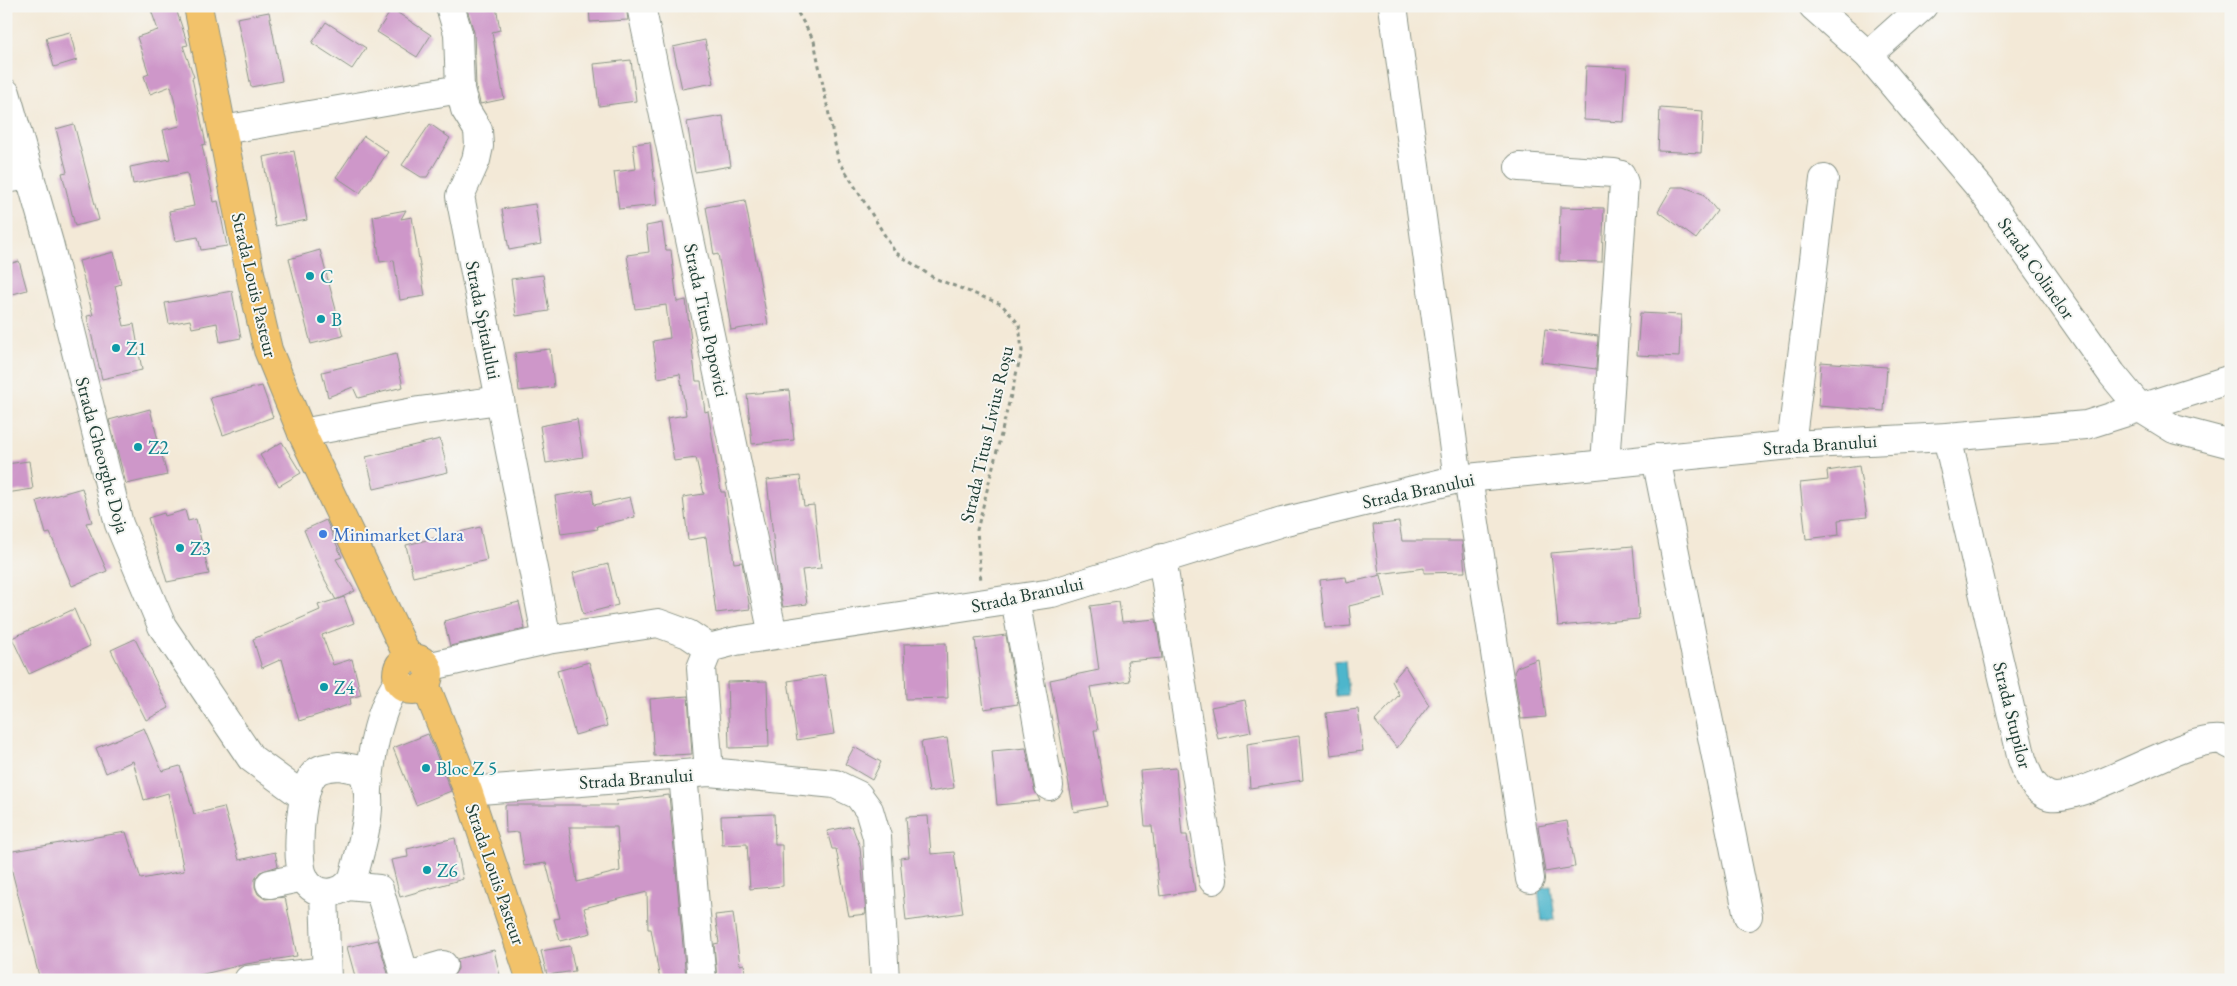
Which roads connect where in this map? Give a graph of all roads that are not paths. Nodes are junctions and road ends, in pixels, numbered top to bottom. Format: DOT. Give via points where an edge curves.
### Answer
graph roads {
  1 [pos="198,6"];
  2 [pos="450,6"];
  3 [pos="641,6"];
  4 [pos="1393,6"];
  5 [pos="1813,6"];
  6 [pos="1923,6"];
  7 [pos="1868,55"];
  8 [pos="460,88"];
  9 [pos="6,93"];
  10 [pos="223,130"];
  11 [pos="1519,167"];
  12 [pos="18,177"];
  13 [pos="1824,179"];
  14 [pos="2231,379"];
  15 [pos="500,400"];
  16 [pos="2140,408"];
  17 [pos="302,433"];
  18 [pos="1947,437"];
  19 [pos="1792,444"];
  20 [pos="2231,444"];
  21 [pos="1656,458"];
  22 [pos="1605,464"];
  23 [pos="1463,478"];
  24 [pos="1162,558"];
  25 [pos="1015,598"];
  26 [pos="773,634"];
  27 [pos="547,640"];
  28 [pos="709,648"];
  29 [pos="415,673"];
  30 [pos="2231,745"];
  31 [pos="374,746"];
  32 [pos="347,766"];
  33 [pos="316,772"];
  34 [pos="709,772"];
  35 [pos="683,775"];
  36 [pos="283,780"];
  37 [pos="1048,786"];
  38 [pos="368,789"];
  39 [pos="468,791"];
  40 [pos="304,797"];
  41 [pos="1530,879"];
  42 [pos="1213,880"];
  43 [pos="270,884"];
  44 [pos="325,885"];
  45 [pos="1748,916"];
  46 [pos="442,965"];
  47 [pos="326,976"];
  48 [pos="248,980"];
  49 [pos="531,980"];
  50 [pos="702,980"];
  51 [pos="885,980"];
  1 -- 10 [label="main road, Strada Louis Pasteur"];
  2 -- 8 [label="street, Strada Spitalului" via="458,32"];
  3 -- 26 [label="street, Strada Titus Popovici"];
  4 -- 23 [label="street"];
  5 -- 7 [label="street, Strada Colinelor"];
  6 -- 7 [label="street"];
  7 -- 16 [label="street, Strada Colinelor" via="1981,189 2112,374"];
  8 -- 10 [label="street"];
  8 -- 15 [label="street, Strada Spitalului" via="465,109 478,130 479,146 460,196"];
  9 -- 12 [label="street, Strada Gheorghe Doja"];
  10 -- 17 [label="main road, Strada Louis Pasteur" via="268,350"];
  11 -- 22 [label="street" via="1614,173 1621,176 1624,183"];
  12 -- 36 [label="street, Strada Gheorghe Doja" via="119,524 162,626 251,758"];
  13 -- 19 [label="street"];
  14 -- 16 [label="street, Strada Branului"];
  15 -- 17 [label="street"];
  15 -- 27 [label="street, Strada Spitalului"];
  16 -- 18 [label="street, Strada Branului" via="2086,425"];
  16 -- 20 [label="street, Strada Colinelor" via="2174,429"];
  17 -- 29 [label="main road, Strada Louis Pasteur"];
  18 -- 19 [label="street, Strada Branului"];
  18 -- 30 [label="street, Strada Stupilor" via="2022,759 2032,785 2049,796 2072,794 2195,745 2220,740"];
  19 -- 21 [label="street, Strada Branului"];
  21 -- 22 [label="street, Strada Branului"];
  21 -- 45 [label="street"];
  22 -- 23 [label="street, Strada Branului"];
  23 -- 24 [label="street, Strada Branului" via="1311,514"];
  23 -- 41 [label="street"];
  24 -- 25 [label="street, Strada Branului" via="1052,592"];
  24 -- 42 [label="street"];
  25 -- 26 [label="street, Strada Branului"];
  25 -- 37 [label="street"];
  26 -- 28 [label="street, Strada Branului"];
  27 -- 28 [label="street" via="658,623 688,634"];
  27 -- 29 [label="street"];
  28 -- 34 [label="street, Strada Branului" via="701,668"];
  29 -- 31 [label="street" via="388,700"];
  29 -- 39 [label="main road, Strada Louis Pasteur" via="429,694"];
  31 -- 32 [label="street" via="360,760"];
  31 -- 38 [label="street"];
  32 -- 33 [label="street" via="327,767"];
  32 -- 38 [label="street" via="361,770"];
  33 -- 36 [label="street" via="298,779"];
  33 -- 40 [label="street" via="309,780"];
  34 -- 35 [label="street, Strada Branului"];
  34 -- 51 [label="street" via="836,784 858,795 869,810 877,837"];
  35 -- 39 [label="street, Strada Branului"];
  35 -- 50 [label="street"];
  36 -- 40 [label="street, Strada Gheorghe Doja"];
  38 -- 44 [label="street" via="364,832 353,878"];
  39 -- 49 [label="main road, Strada Louis Pasteur"];
  40 -- 44 [label="street" via="300,856"];
  43 -- 44 [label="street"];
  44 -- 46 [label="street" via="379,890 405,976"];
  44 -- 47 [label="street"];
  47 -- 48 [label="street"];
}
